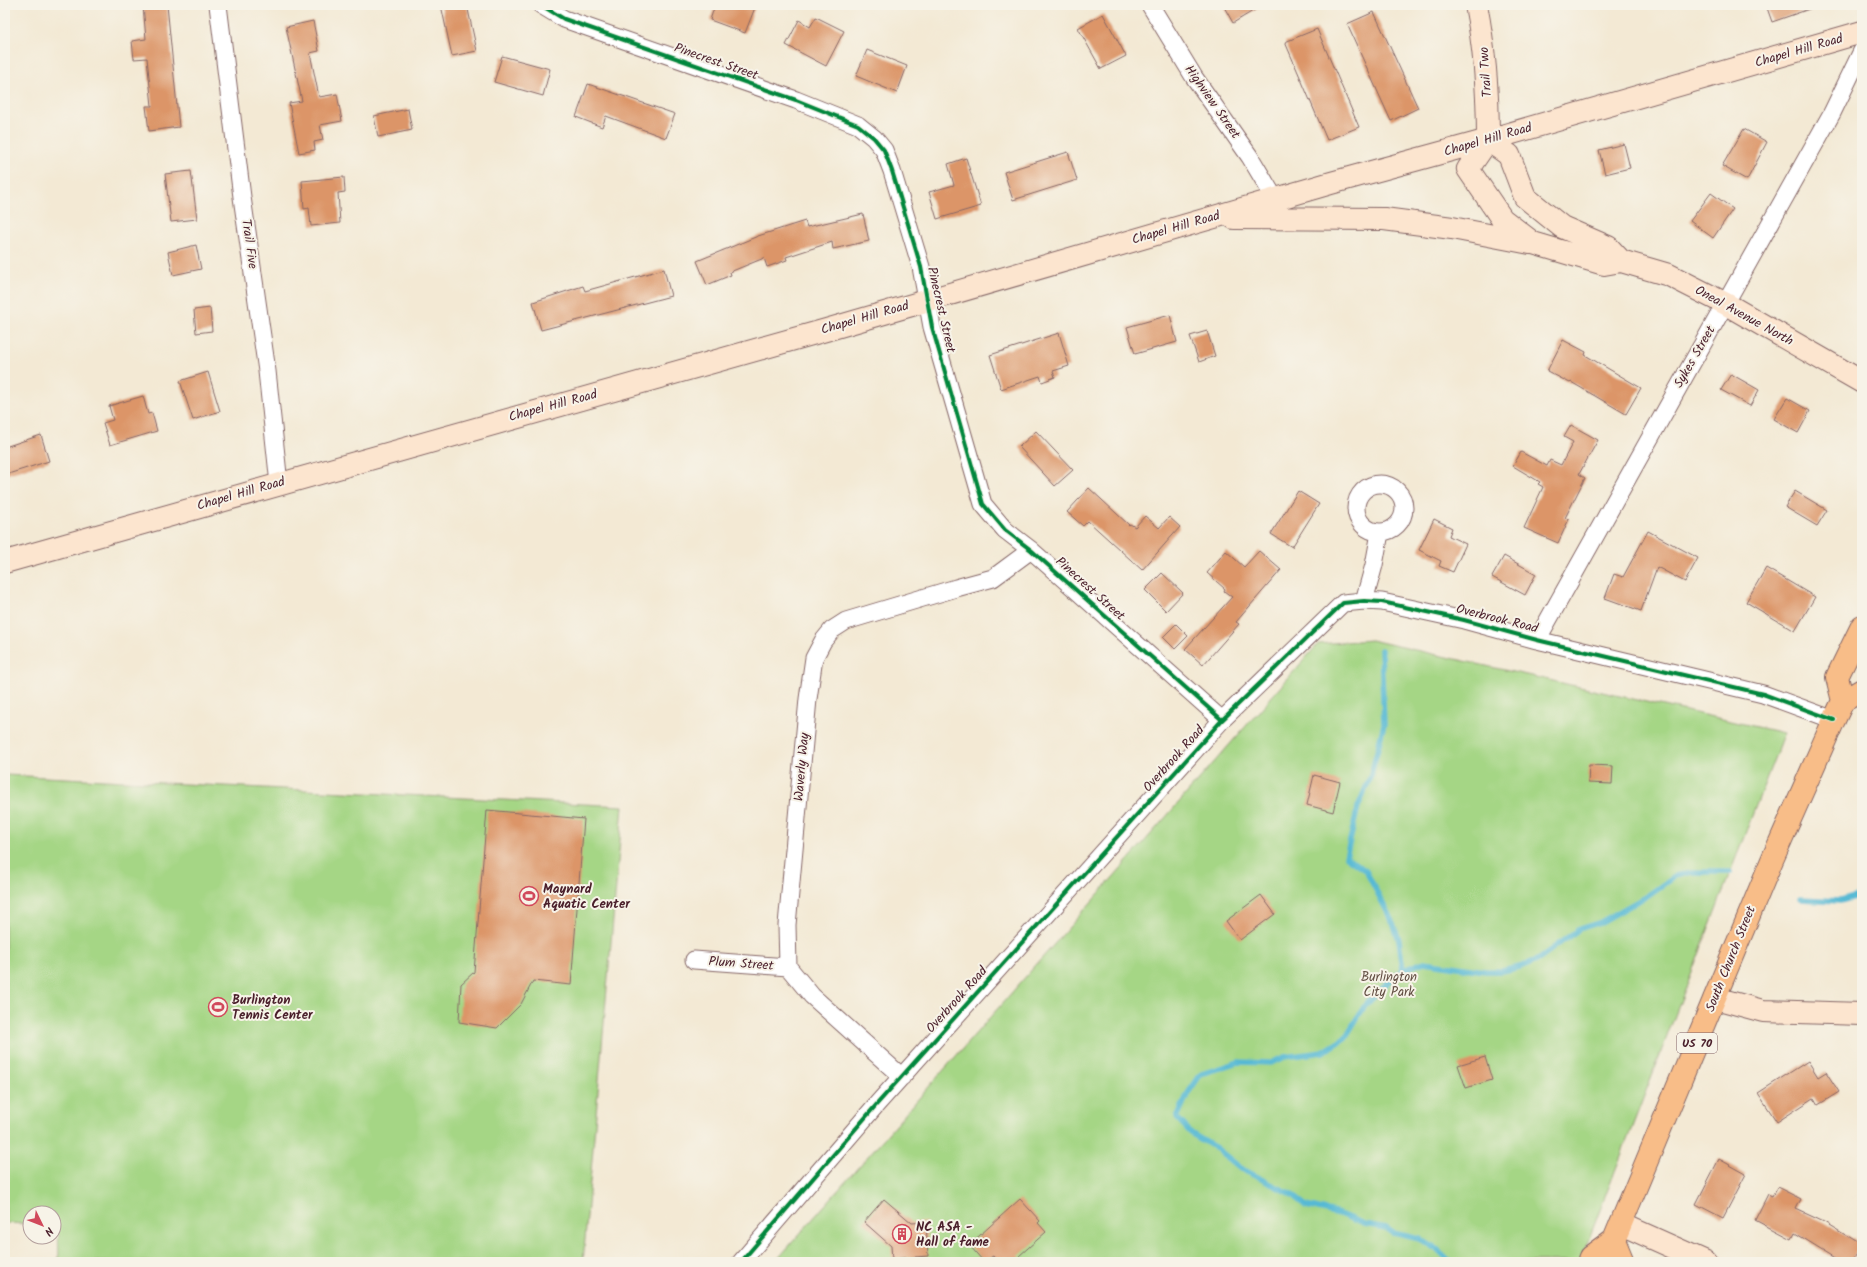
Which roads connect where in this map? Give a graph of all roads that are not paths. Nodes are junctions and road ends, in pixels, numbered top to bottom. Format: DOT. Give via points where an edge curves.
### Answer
graph roads {
  1 [pos="218,5"];
  2 [pos="541,5"];
  3 [pos="1150,5"];
  4 [pos="1476,5"];
  5 [pos="1862,32"];
  6 [pos="1862,52"];
  7 [pos="1488,140"];
  8 [pos="1275,199"];
  9 [pos="1209,218"];
  10 [pos="1533,243"];
  11 [pos="1621,261"];
  12 [pos="927,300"];
  13 [pos="1726,304"];
  14 [pos="1862,382"];
  15 [pos="279,484"];
  16 [pos="1380,533"];
  17 [pos="1031,550"];
  18 [pos="5,562"];
  19 [pos="1364,601"];
  20 [pos="1862,626"];
  21 [pos="1536,640"];
  22 [pos="1862,690"];
  23 [pos="1838,710"];
  24 [pos="1222,720"];
  25 [pos="694,960"];
  26 [pos="788,967"];
  27 [pos="1715,998"];
  28 [pos="1862,1014"];
  29 [pos="902,1077"];
  30 [pos="1618,1232"];
  31 [pos="741,1262"];
  32 [pos="1589,1262"];
  33 [pos="1623,1262"];
  34 [pos="1706,1262"];
  1 -- 15 [label="street, Trail Five" via="267,371"];
  2 -- 12 [label="street, Pinecrest Street" via="564,19 796,100 858,125 884,150 921,267"];
  3 -- 8 [label="street, Highview Street" via="1194,77 1250,157"];
  4 -- 7 [label="main road, Trail Two" via="1484,48 1488,92"];
  5 -- 7 [label="main road, Chapel Hill Road"];
  6 -- 13 [label="street, Sykes Street" via="1832,113"];
  7 -- 8 [label="main road, Chapel Hill Road"];
  7 -- 10 [label="main road, Oneal Avenue North" via="1468,169 1502,219"];
  7 -- 11 [label="main road, Oneal Avenue North" via="1508,155 1525,197 1562,227 1608,247"];
  8 -- 9 [label="main road, Chapel Hill Road"];
  9 -- 10 [label="main road" via="1384,219"];
  9 -- 12 [label="main road, Chapel Hill Road"];
  10 -- 11 [label="main road, Oneal Avenue North" via="1604,264"];
  11 -- 13 [label="main road, Oneal Avenue North" via="1669,275"];
  12 -- 15 [label="main road, Chapel Hill Road"];
  12 -- 17 [label="street, Pinecrest Street" via="932,327 984,504 1005,530"];
  13 -- 14 [label="main road, Oneal Avenue North"];
  13 -- 21 [label="street, Sykes Street"];
  15 -- 18 [label="main road, Chapel Hill Road"];
  16 -- 19 [label="street"];
  17 -- 24 [label="street, Pinecrest Street"];
  17 -- 26 [label="street, Waverly Way" via="993,578 846,621 832,630 822,641 814,658 808,700 787,924"];
  19 -- 21 [label="street, Overbrook Road" via="1382,602 1464,620"];
  19 -- 24 [label="street, Overbrook Road" via="1343,603"];
  20 -- 23 [label="main road" via="1837,677"];
  21 -- 23 [label="street, Overbrook Road"];
  22 -- 23 [label="main road"];
  23 -- 27 [label="main road, South Church Street / US 70"];
  24 -- 29 [label="street, Overbrook Road"];
  25 -- 26 [label="street, Plum Street"];
  26 -- 29 [label="street" via="812,996"];
  27 -- 28 [label="main road" via="1763,1011"];
  27 -- 30 [label="main road, South Church Street / US 70"];
  29 -- 31 [label="street, Overbrook Road"];
  30 -- 32 [label="main road, South Church Street / US 70"];
  30 -- 33 [label="main road"];
  30 -- 34 [label="main road"];
}
